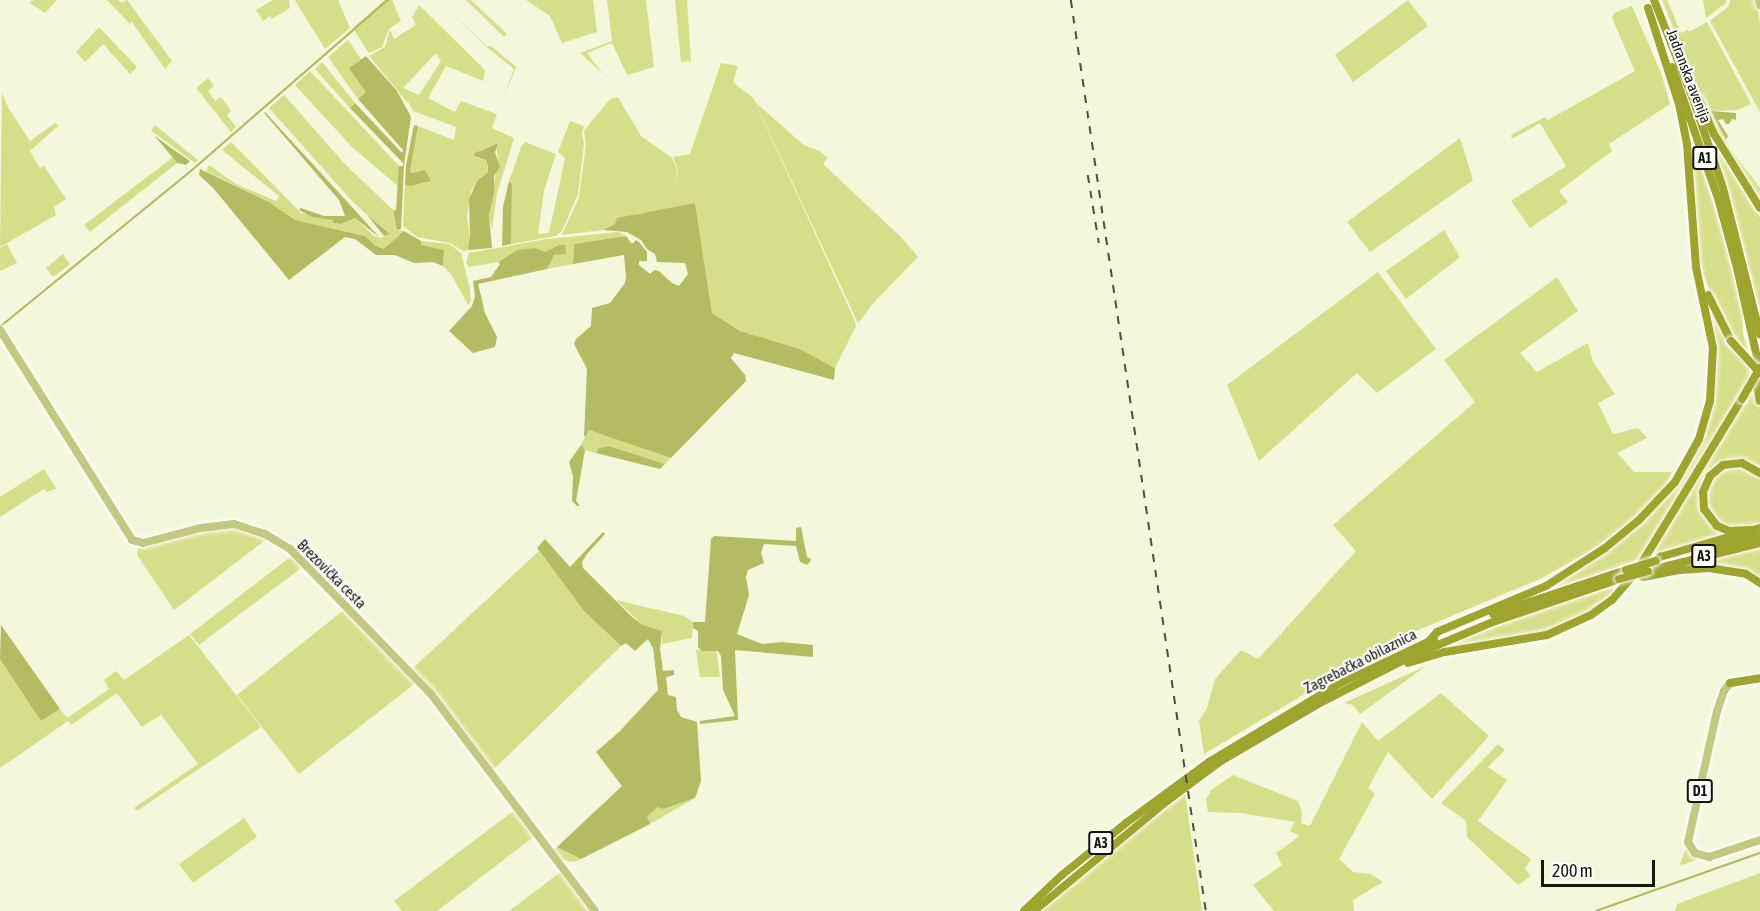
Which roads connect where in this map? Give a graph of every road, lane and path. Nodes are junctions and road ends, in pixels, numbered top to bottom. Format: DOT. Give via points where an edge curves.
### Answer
graph roads {
  1 [pos="1654,0"];
  2 [pos="1659,0"];
  3 [pos="1759,0"];
  4 [pos="1646,4"];
  5 [pos="1760,5"];
  6 [pos="1760,208"];
  7 [pos="1696,257"];
  8 [pos="1751,312"];
  9 [pos="1760,321"];
  10 [pos="0,330"];
  11 [pos="1760,334"];
  12 [pos="1760,371"];
  13 [pos="1760,401"];
  14 [pos="1760,473"];
  15 [pos="1758,532"];
  16 [pos="1760,543"];
  17 [pos="1646,574"];
  18 [pos="1760,583"];
  19 [pos="1429,641"];
  20 [pos="1366,678"];
  21 [pos="1760,678"];
  22 [pos="1730,683"];
  23 [pos="1760,840"];
  24 [pos="595,911"];
  25 [pos="1024,911"];
  26 [pos="1034,911"];
  1 -- 8 [label="highway, Jadranska avenija / A1" via="1710,148 1741,250"];
  2 -- 6 [label="highway" via="1714,134"];
  3 -- 5 [label="main road"];
  4 -- 7 [label="highway" via="1679,104 1687,144"];
  4 -- 8 [label="highway, Jadranska avenija / A1" via="1685,100"];
  7 -- 12 [label="highway, bridge" via="1715,313 1731,341"];
  7 -- 19 [label="highway" via="1713,348 1712,389 1698,439 1675,482 1622,535 1576,568 1531,593 1437,632"];
  8 -- 9 [label="highway"];
  8 -- 11 [label="highway, Jadranska avenija / A1"];
  8 -- 12 [label="highway, Jadranska avenija / A1"];
  8 -- 13 [label="highway" via="1748,332"];
  10 -- 24 [label="main road, Brezovička cesta" via="132,540 143,543 207,526 234,524 265,534 290,549 431,694"];
  12 -- 20 [label="highway, bridge" via="1635,574 1612,600 1591,615 1547,635 1445,652 1415,660 1377,678"];
  14 -- 15 [label="highway" via="1742,463 1723,465 1710,476 1703,492 1704,509 1717,526 1729,531"];
  15 -- 19 [label="highway, Zagrebačka obilaznica / A3, bridge" via="1516,606"];
  16 -- 17 [label="highway, Zagrebačka obilaznica / A3"];
  17 -- 18 [label="highway" via="1709,568 1746,574"];
  17 -- 20 [label="highway, Zagrebačka obilaznica / A3, bridge" via="1603,584 1493,622"];
  19 -- 25 [label="highway, Zagrebačka obilaznica / A3" via="1339,684 1209,762 1126,823"];
  20 -- 26 [label="highway, Zagrebačka obilaznica / A3" via="1221,761 1131,827"];
  21 -- 22 [label="highway"];
  22 -- 23 [label="main road, D1" via="1718,711 1688,842 1695,853 1709,857"];
}
